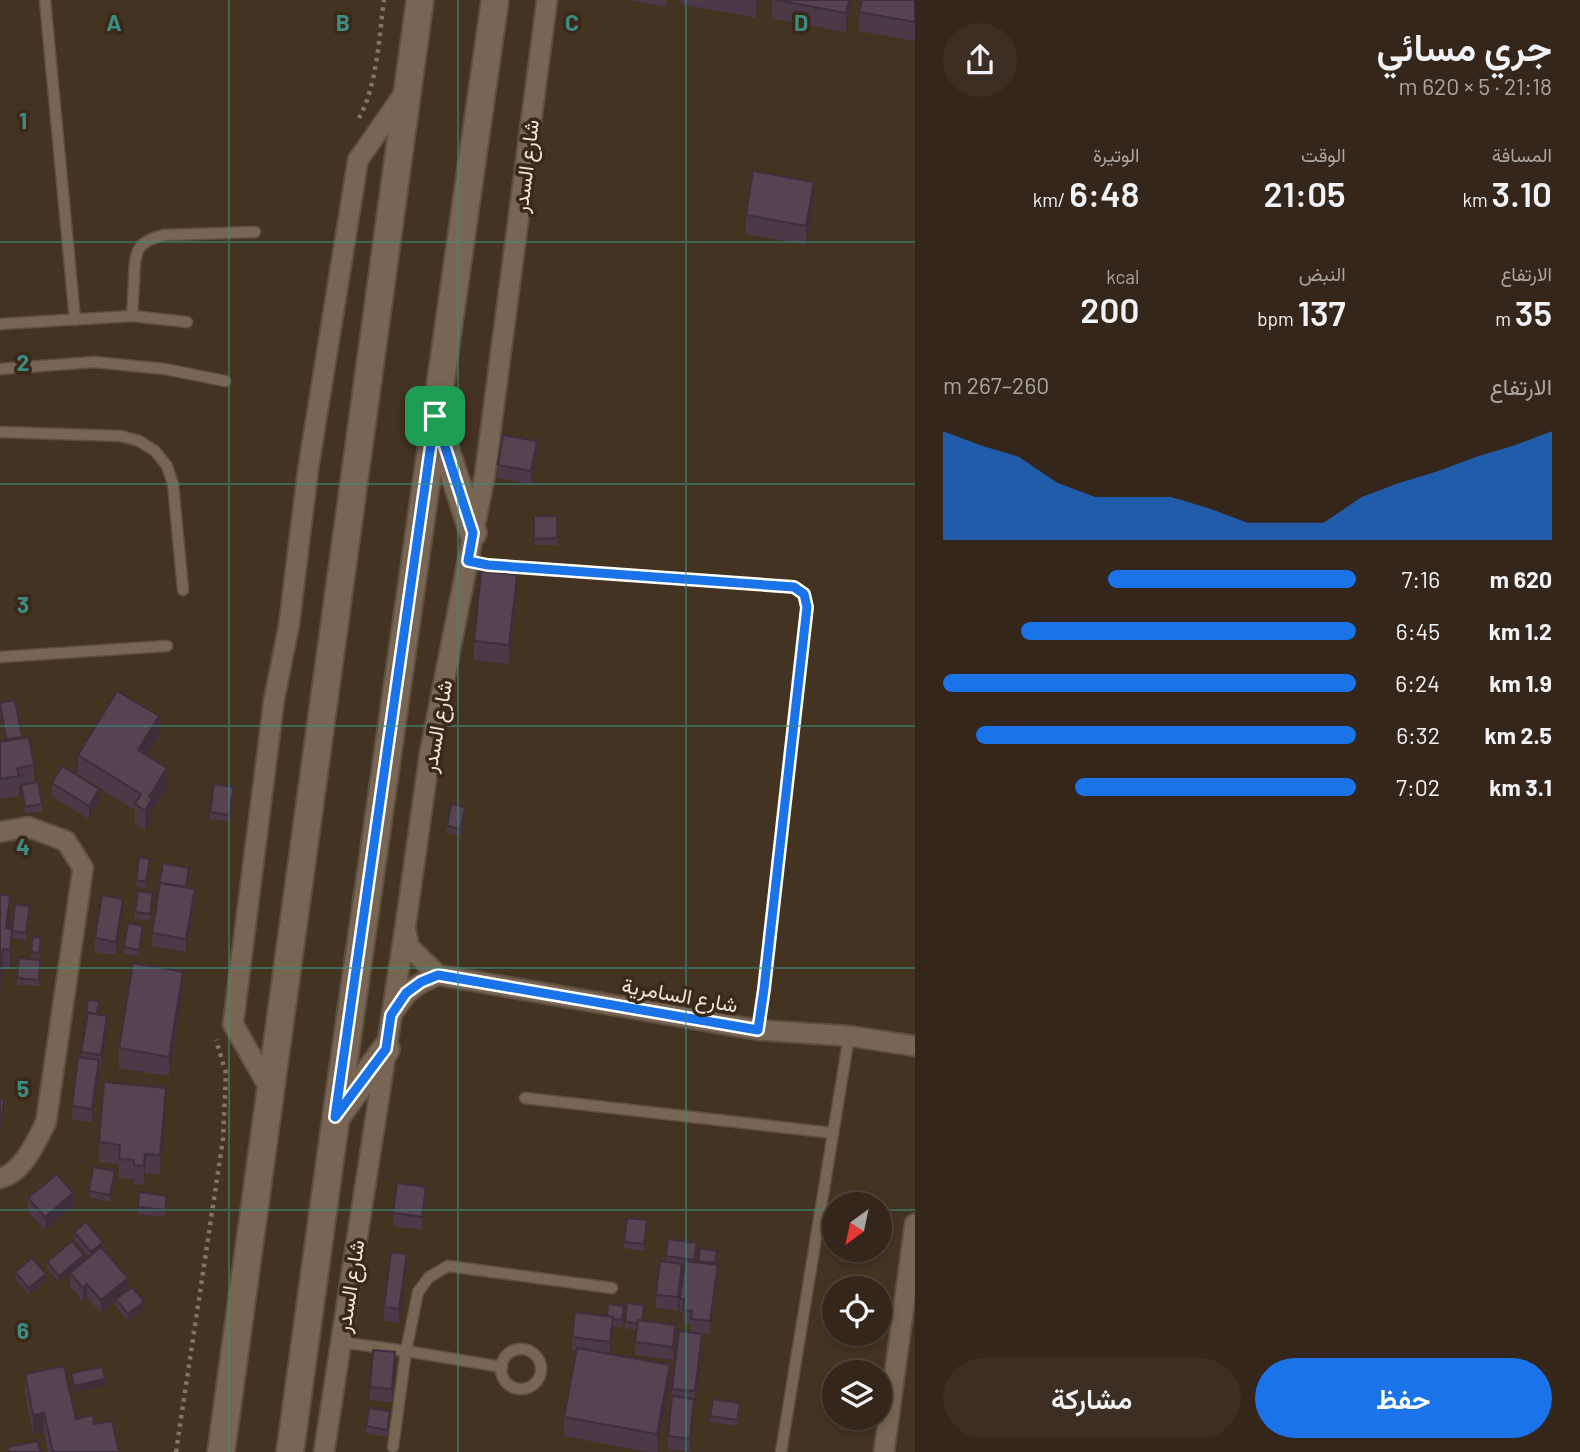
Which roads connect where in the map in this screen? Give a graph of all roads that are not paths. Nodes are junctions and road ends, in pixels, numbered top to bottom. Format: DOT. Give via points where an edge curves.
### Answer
graph roads {
  1 [pos="45,0"];
  2 [pos="420,0"];
  3 [pos="495,0"];
  4 [pos="547,0"];
  5 [pos="408,87"];
  6 [pos="256,232"];
  7 [pos="132,316"];
  8 [pos="75,320"];
  9 [pos="187,322"];
  10 [pos="0,324"];
  11 [pos="0,369"];
  12 [pos="225,381"];
  13 [pos="435,416"];
  14 [pos="0,432"];
  15 [pos="473,533"];
  16 [pos="468,561"];
  17 [pos="183,590"];
  18 [pos="167,646"];
  19 [pos="0,657"];
  20 [pos="0,832"];
  21 [pos="405,929"];
  22 [pos="438,975"];
  23 [pos="391,1015"];
  24 [pos="758,1030"];
  25 [pos="849,1036"];
  26 [pos="915,1046"];
  27 [pos="386,1049"];
  28 [pos="271,1091"];
  29 [pos="525,1098"];
  30 [pos="335,1117"];
  31 [pos="833,1133"];
  32 [pos="0,1178"];
  33 [pos="915,1224"];
  34 [pos="612,1287"];
  35 [pos="340,1342"];
  36 [pos="406,1351"];
  37 [pos="502,1367"];
  38 [pos="393,1447"];
  39 [pos="221,1452"];
  40 [pos="290,1452"];
  41 [pos="324,1452"];
  42 [pos="781,1452"];
  43 [pos="884,1452"];
  1 -- 8 [label="lane"];
  2 -- 5 [label="main road"];
  3 -- 13 [label="main road, شارع السدر"];
  4 -- 15 [label="street, شارع السدر" via="485,474"];
  5 -- 28 [label="main road"];
  5 -- 28 [label="street" via="358,160 274,701 233,1024"];
  6 -- 7 [label="lane" via="152,238 134,257"];
  7 -- 8 [label="lane"];
  7 -- 9 [label="lane"];
  8 -- 10 [label="lane"];
  11 -- 12 [label="lane" via="94,362"];
  13 -- 15 [label="main road"];
  13 -- 30 [label="main road, شارع السدر"];
  14 -- 17 [label="lane" via="121,436 155,451 173,484"];
  15 -- 16 [label="street, شارع السدر"];
  16 -- 21 [label="street, شارع السدر" via="430,752"];
  16 -- 24 [label="lane" via="794,587 804,594 807,607"];
  18 -- 19 [label="lane"];
  20 -- 32 [label="street" via="28,827 66,841 83,867 46,1122 31,1153 8,1177"];
  21 -- 22 [label="street" via="409,947"];
  21 -- 23 [label="street, شارع السدر"];
  22 -- 23 [label="street" via="406,993"];
  22 -- 24 [label="street, شارع السامرية"];
  23 -- 27 [label="street, شارع السدر"];
  24 -- 25 [label="street, شارع السامرية"];
  25 -- 26 [label="street, شارع السامرية"];
  25 -- 31 [label="lane"];
  27 -- 30 [label="main road"];
  27 -- 35 [label="street, شارع السدر"];
  28 -- 39 [label="main road"];
  29 -- 31 [label="lane"];
  30 -- 40 [label="main road, شارع السدر"];
  31 -- 42 [label="lane"];
  33 -- 43 [label="street"];
  34 -- 36 [label="lane" via="448,1266 429,1276 418,1292"];
  35 -- 36 [label="lane"];
  35 -- 41 [label="street, شارع السدر"];
  36 -- 37 [label="lane"];
  36 -- 38 [label="lane"];
  37 -- 37 [label="lane" via="505,1380 516,1388 535,1384 541,1371 538,1358 520,1349 508,1355"];
}
